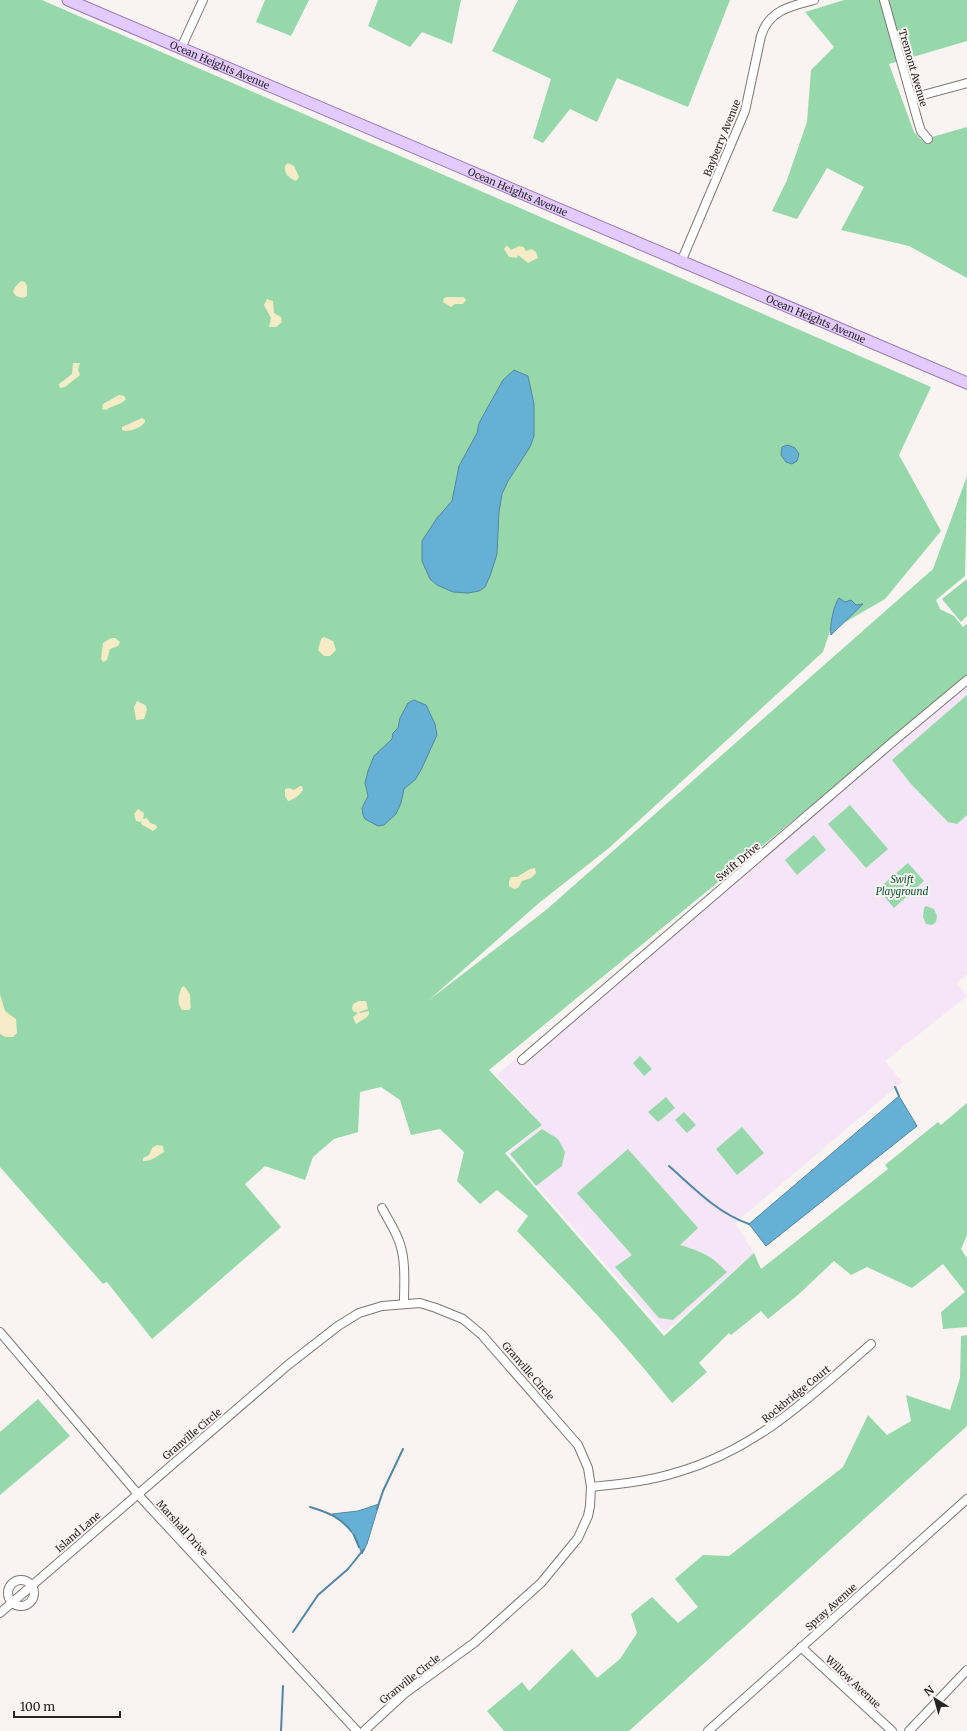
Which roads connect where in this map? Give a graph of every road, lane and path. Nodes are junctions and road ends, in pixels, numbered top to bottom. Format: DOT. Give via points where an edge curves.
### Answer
graph roads {
  1 [pos="68,0"];
  2 [pos="203,0"];
  3 [pos="814,0"];
  4 [pos="884,0"];
  5 [pos="181,48"];
  6 [pos="967,83"];
  7 [pos="912,98"];
  8 [pos="928,139"];
  9 [pos="681,262"];
  10 [pos="967,383"];
  11 [pos="967,680"];
  12 [pos="522,1060"];
  13 [pos="382,1208"];
  14 [pos="404,1303"];
  15 [pos="0,1332"];
  16 [pos="871,1344"];
  17 [pos="591,1487"];
  18 [pos="138,1493"];
  19 [pos="967,1499"];
  20 [pos="32,1587"];
  21 [pos="12,1602"];
  22 [pos="0,1613"];
  23 [pos="801,1647"];
  24 [pos="967,1670"];
  25 [pos="357,1731"];
  26 [pos="364,1731"];
  27 [pos="708,1731"];
  28 [pos="892,1731"];
  29 [pos="909,1731"];
  1 -- 5 [label="main road, Ocean Heights Avenue"];
  2 -- 5 [label="street"];
  3 -- 9 [label="street, Bayberry Avenue" via="781,10 772,16 764,27 745,111"];
  4 -- 7 [label="street, Tremont Avenue"];
  5 -- 9 [label="main road, Ocean Heights Avenue"];
  6 -- 7 [label="street"];
  7 -- 8 [label="street, Tremont Avenue" via="920,129"];
  9 -- 10 [label="main road, Ocean Heights Avenue"];
  11 -- 12 [label="street, Swift Drive"];
  13 -- 14 [label="street" via="401,1245"];
  14 -- 17 [label="street, Granville Circle" via="423,1304 452,1314 482,1334 578,1445 588,1468"];
  14 -- 18 [label="street, Granville Circle" via="359,1313 334,1329"];
  15 -- 18 [label="street, Marshall Drive"];
  16 -- 17 [label="street, Rockbridge Court" via="787,1417 728,1454 677,1473"];
  17 -- 26 [label="street, Granville Circle" via="588,1516 578,1538 541,1584 474,1643 415,1686"];
  18 -- 20 [label="street, Island Lane"];
  18 -- 25 [label="street, Marshall Drive"];
  19 -- 23 [label="street, Spray Avenue"];
  20 -- 21 [label="street" via="34,1594 30,1602 18,1606"];
  20 -- 21 [label="street" via="25,1581 13,1583 8,1594"];
  21 -- 22 [label="street"];
  23 -- 27 [label="street, Spray Avenue"];
  23 -- 28 [label="street, Willow Avenue"];
  24 -- 29 [label="street"];
}
